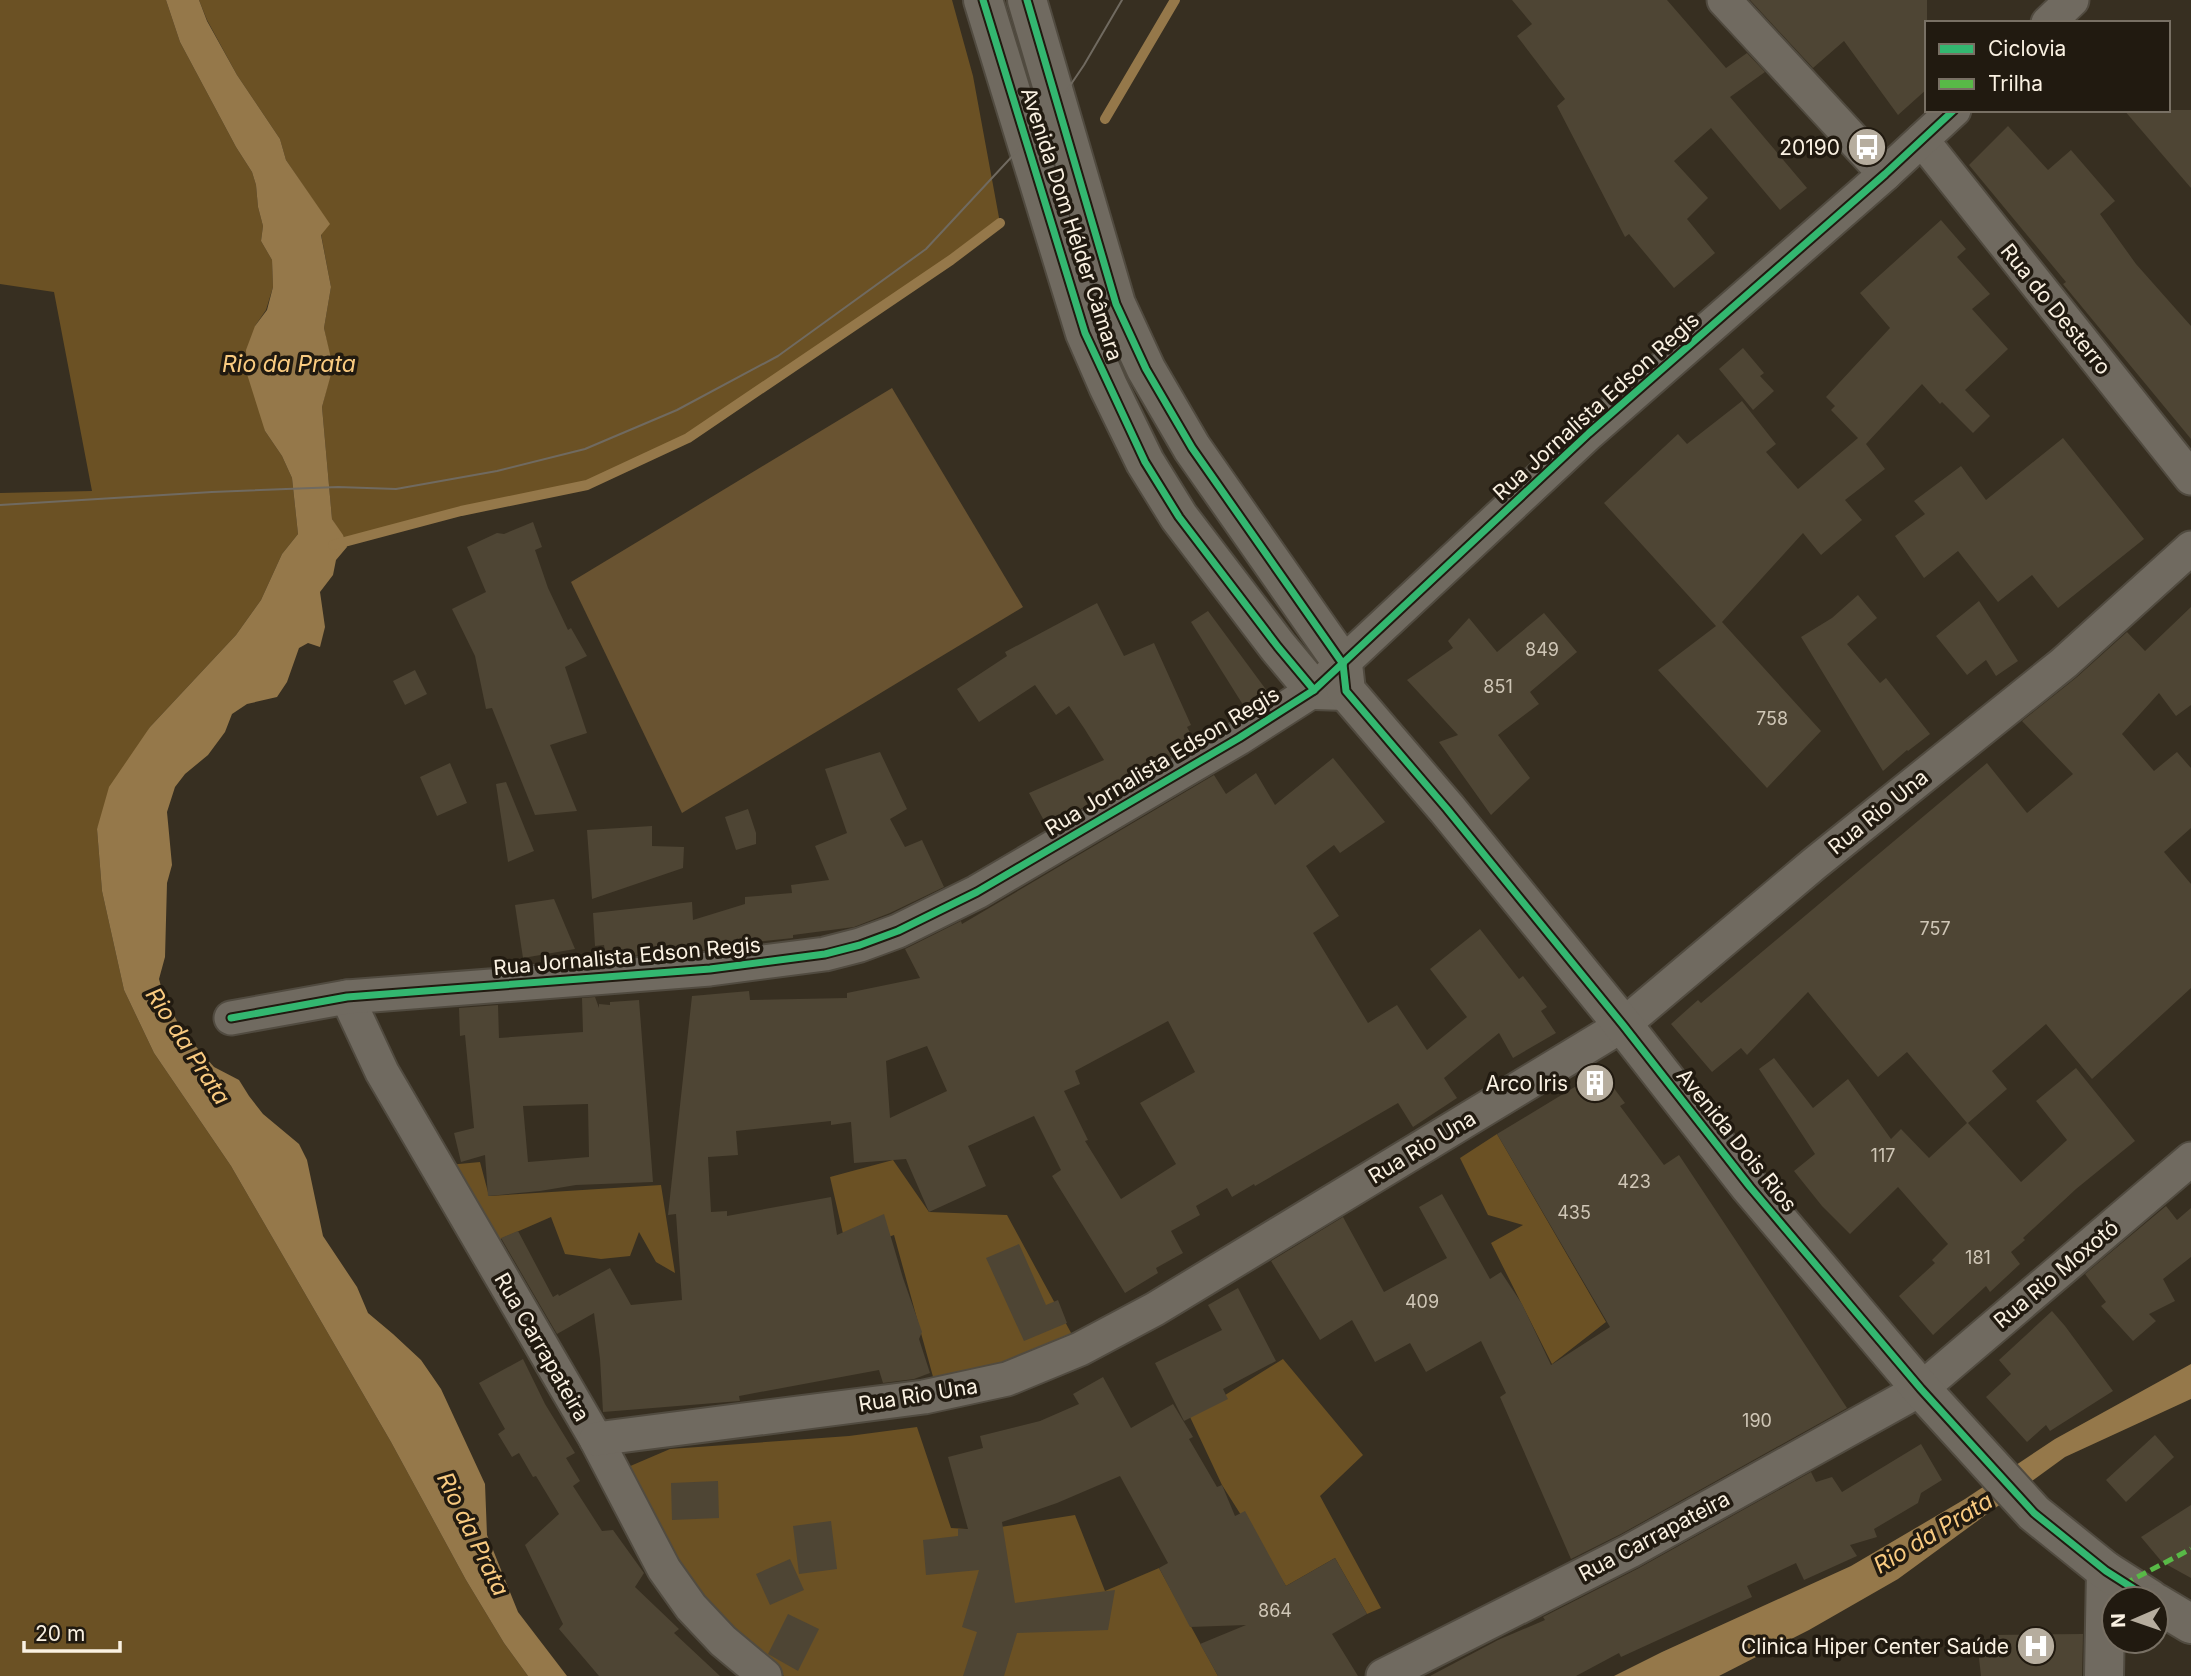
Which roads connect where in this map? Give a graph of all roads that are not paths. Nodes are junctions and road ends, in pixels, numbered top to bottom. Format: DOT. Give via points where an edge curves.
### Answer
graph roads {
  1 [pos="983,0"];
  2 [pos="1027,0"];
  3 [pos="1724,0"];
  4 [pos="2072,0"];
  5 [pos="2050,21"];
  6 [pos="1952,112"];
  7 [pos="1922,140"];
  8 [pos="1885,174"];
  9 [pos="2191,478"];
  10 [pos="2191,548"];
  11 [pos="1335,682"];
  12 [pos="346,997"];
  13 [pos="232,1018"];
  14 [pos="1623,1026"];
  15 [pos="2191,1159"];
  16 [pos="1921,1389"];
  17 [pos="596,1439"];
  18 [pos="2106,1571"];
  19 [pos="2128,1585"];
  20 [pos="2170,1611"];
  21 [pos="2191,1623"];
  22 [pos="765,1676"];
  23 [pos="1383,1676"];
  24 [pos="2104,1676"];
  1 -- 11 [label="main road, Avenida Dom Hélder Câmara" via="1085,333 1145,462 1179,517 1285,656"];
  2 -- 11 [label="main road, Avenida Dom Hélder Câmara" via="1116,304 1146,369"];
  3 -- 8 [label="street"];
  4 -- 5 [label="street"];
  6 -- 7 [label="street, Rua Jornalista Edson Regis"];
  7 -- 8 [label="street, Rua Jornalista Edson Regis"];
  7 -- 9 [label="street, Rua do Desterro"];
  8 -- 11 [label="street, Rua Jornalista Edson Regis" via="1589,433"];
  10 -- 14 [label="street, Rua Rio Una" via="2064,663 1814,864"];
  11 -- 12 [label="street, Rua Jornalista Edson Regis" via="977,892 860,945 710,969"];
  11 -- 14 [label="main road, Avenida Dois Rios" via="1447,809"];
  12 -- 13 [label="street, Rua Jornalista Edson Regis"];
  12 -- 17 [label="street, Rua Carrapateira" via="382,1072"];
  14 -- 16 [label="main road, Avenida Dois Rios" via="1750,1187"];
  14 -- 17 [label="street, Rua Rio Una" via="1155,1308 1080,1349 1007,1379 924,1397"];
  15 -- 16 [label="street, Rua Rio Moxotó"];
  16 -- 18 [label="main road, Avenida Dois Rios" via="2020,1499"];
  16 -- 23 [label="street, Rua Carrapateira" via="1630,1551"];
  17 -- 22 [label="street, Rua Carrapateira" via="664,1569 691,1607"];
  18 -- 19 [label="main road, Avenida Dois Rios"];
  18 -- 24 [label="main road"];
  20 -- 21 [label="main road"];
}
